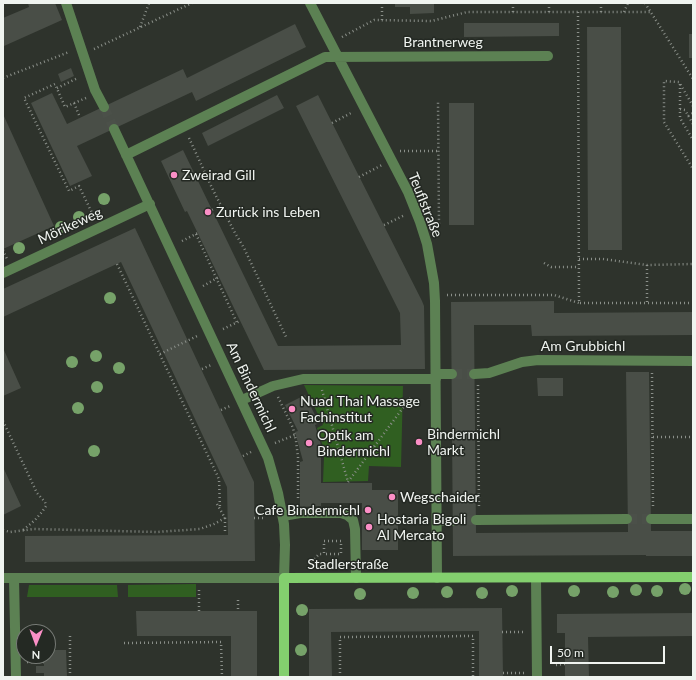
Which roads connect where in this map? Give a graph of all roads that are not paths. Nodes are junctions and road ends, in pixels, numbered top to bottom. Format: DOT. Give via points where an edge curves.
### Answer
graph roads {
  1 [pos="66,3"];
  2 [pos="310,3"];
  3 [pos="548,56"];
  4 [pos="337,57"];
  5 [pos="104,107"];
  6 [pos="114,129"];
  7 [pos="126,155"];
  8 [pos="150,204"];
  9 [pos="3,273"];
  10 [pos="693,361"];
  11 [pos="452,374"];
  12 [pos="436,376"];
  13 [pos="476,378"];
  14 [pos="242,400"];
  15 [pos="283,516"];
  16 [pos="627,519"];
  17 [pos="652,519"];
  18 [pos="693,519"];
  19 [pos="453,520"];
  20 [pos="477,520"];
  21 [pos="436,521"];
  22 [pos="693,577"];
  23 [pos="3,578"];
  24 [pos="14,578"];
  25 [pos="284,578"];
  26 [pos="356,578"];
  27 [pos="437,578"];
  28 [pos="536,578"];
  29 [pos="537,675"];
  30 [pos="16,677"];
  31 [pos="284,677"];
  1 -- 5 [label="street"];
  2 -- 4 [label="street, Teuflstraße"];
  3 -- 4 [label="street, Brantnerweg"];
  4 -- 7 [label="street" via="325,57"];
  4 -- 12 [label="street, Teuflstraße" via="408,192 427,244 434,283"];
  6 -- 7 [label="street, Am Bindermichl"];
  7 -- 8 [label="street, Am Bindermichl"];
  8 -- 9 [label="street, Mörikeweg"];
  8 -- 14 [label="street, Am Bindermichl"];
  10 -- 13 [label="street, Am Grubbichl" via="538,360 522,362"];
  11 -- 12 [label="street"];
  12 -- 14 [label="street" via="303,379 273,386"];
  12 -- 21 [label="street, Teuflstraße"];
  14 -- 15 [label="street, Am Bindermichl" via="268,458"];
  15 -- 25 [label="street, Am Bindermichl"];
  15 -- 26 [label="street" via="341,513 353,520 356,529"];
  16 -- 20 [label="street"];
  17 -- 18 [label="street"];
  19 -- 21 [label="street"];
  21 -- 27 [label="street, Teuflstraße"];
  22 -- 28 [label="main road, Stadlerstraße"];
  23 -- 24 [label="street, Stadlerstraße"];
  24 -- 25 [label="street, Stadlerstraße"];
  24 -- 30 [label="street"];
  25 -- 26 [label="main road, Stadlerstraße"];
  25 -- 31 [label="main road, Am Bindermichl"];
  26 -- 27 [label="main road, Stadlerstraße"];
  27 -- 28 [label="main road, Stadlerstraße"];
  28 -- 29 [label="street"];
}
